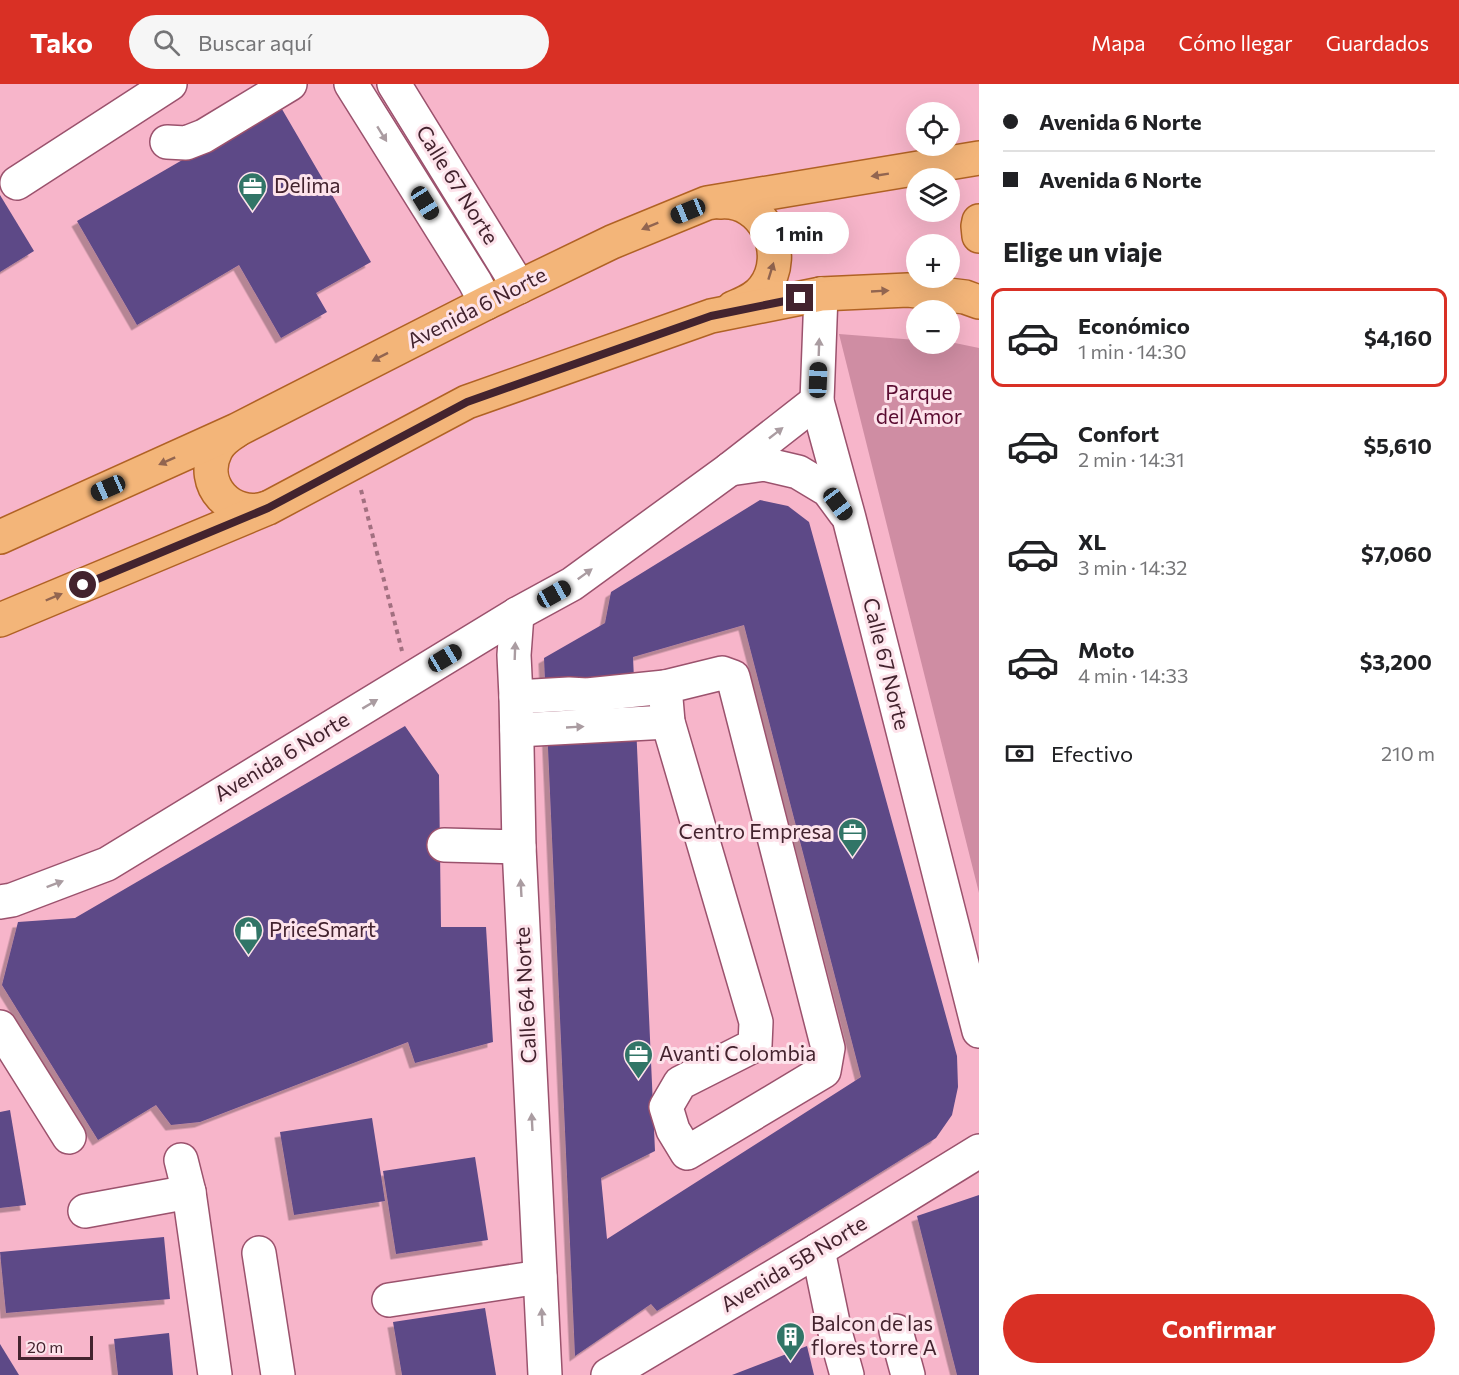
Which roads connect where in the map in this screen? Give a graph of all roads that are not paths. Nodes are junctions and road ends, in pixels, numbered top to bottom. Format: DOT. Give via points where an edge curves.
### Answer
graph roads {
  1 [pos="170,84"];
  2 [pos="290,84"];
  3 [pos="351,84"];
  4 [pos="394,84"];
  5 [pos="167,142"];
  6 [pos="979,158"];
  7 [pos="17,183"];
  8 [pos="707,203"];
  9 [pos="979,221"];
  10 [pos="979,236"];
  11 [pos="519,286"];
  12 [pos="822,294"];
  13 [pos="979,302"];
  14 [pos="486,303"];
  15 [pos="711,316"];
  16 [pos="817,401"];
  17 [pos="237,430"];
  18 [pos="730,469"];
  19 [pos="268,508"];
  20 [pos="849,518"];
  21 [pos="0,537"];
  22 [pos="517,614"];
  23 [pos="0,620"];
  24 [pos="665,687"];
  25 [pos="516,697"];
  26 [pos="668,722"];
  27 [pos="517,730"];
  28 [pos="444,845"];
  29 [pos="519,847"];
  30 [pos="0,902"];
  31 [pos="0,1028"];
  32 [pos="979,1031"];
  33 [pos="69,1137"];
  34 [pos="979,1150"];
  35 [pos="181,1160"];
  36 [pos="189,1192"];
  37 [pos="85,1211"];
  38 [pos="818,1250"];
  39 [pos="259,1253"];
  40 [pos="540,1277"];
  41 [pos="390,1299"];
  42 [pos="896,1331"];
  43 [pos="215,1375"];
  44 [pos="278,1375"];
  45 [pos="545,1375"];
  46 [pos="608,1375"];
  47 [pos="847,1375"];
  48 [pos="908,1375"];
  1 -- 7 [label="street"];
  2 -- 5 [label="street" via="204,136 186,143"];
  3 -- 14 [label="street, Calle 67 Norte, one-way"];
  4 -- 11 [label="street, Calle 67 Norte"];
  6 -- 8 [label="main road, Avenida 6 Norte, one-way"];
  8 -- 11 [label="main road, Avenida 6 Norte, one-way"];
  15 -- 8 [label="main road, one-way" via="749,301 764,288 773,272 775,252 771,234 752,212 726,201"];
  9 -- 10 [label="main road"];
  11 -- 14 [label="main road, Avenida 6 Norte"];
  12 -- 13 [label="main road, one-way" via="908,290"];
  12 -- 15 [label="main road"];
  16 -- 12 [label="street, Calle 67 Norte, one-way"];
  14 -- 17 [label="main road, Avenida 6 Norte, one-way"];
  15 -- 19 [label="main road" via="467,402"];
  18 -- 16 [label="street, Avenida 6 Norte, one-way"];
  16 -- 20 [label="street, Calle 67 Norte"];
  17 -- 19 [label="main road" via="215,451 212,461 216,490 239,509"];
  17 -- 21 [label="main road, Avenida 6 Norte, one-way"];
  18 -- 20 [label="street" via="764,464 798,472 828,490"];
  22 -- 18 [label="street, Avenida 6 Norte, one-way" via="572,584"];
  23 -- 19 [label="main road, one-way"];
  20 -- 32 [label="street, Calle 67 Norte"];
  25 -- 22 [label="street, Calle 64 Norte, one-way"];
  30 -- 22 [label="street, Avenida 6 Norte, one-way" via="107,864"];
  24 -- 25 [label="street"];
  24 -- 26 [label="street"];
  24 -- 26 [label="street" via="722,673 733,677 828,1048 824,1071 687,1153 673,1130 666,1107 680,1083 755,1045 756,1022"];
  25 -- 27 [label="street, Calle 64 Norte"];
  27 -- 26 [label="street, one-way"];
  27 -- 29 [label="street, Calle 64 Norte"];
  28 -- 29 [label="street"];
  40 -- 29 [label="street, Calle 64 Norte, one-way"];
  31 -- 33 [label="street"];
  34 -- 38 [label="street, Avenida 5B Norte"];
  35 -- 36 [label="street"];
  36 -- 37 [label="street"];
  36 -- 43 [label="street"];
  38 -- 46 [label="street, Avenida 5B Norte"];
  38 -- 47 [label="street"];
  39 -- 44 [label="street"];
  40 -- 41 [label="street"];
  45 -- 40 [label="street, Calle 64 Norte, one-way"];
  42 -- 48 [label="street"];
}
